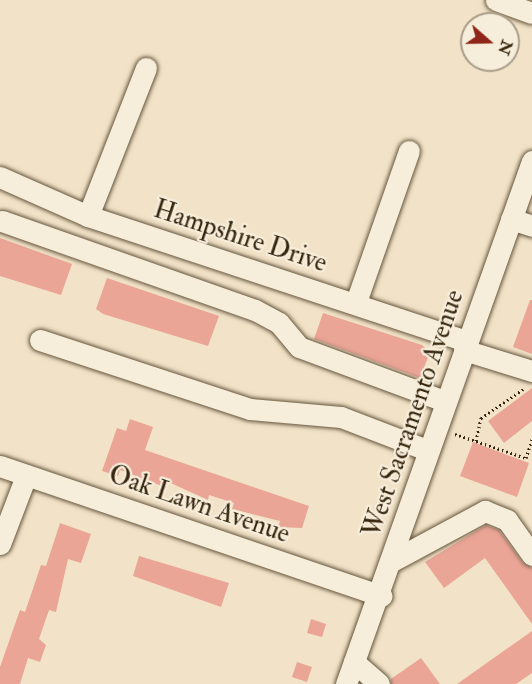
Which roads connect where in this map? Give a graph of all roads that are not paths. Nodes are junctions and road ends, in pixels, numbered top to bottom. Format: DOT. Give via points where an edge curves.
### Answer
graph roads {
  1 [pos="496,0"];
  2 [pos="532,13"];
  3 [pos="146,68"];
  4 [pos="409,151"];
  5 [pos="532,161"];
  6 [pos="0,177"];
  7 [pos="88,216"];
  8 [pos="511,219"];
  9 [pos="2,221"];
  10 [pos="532,226"];
  11 [pos="356,302"];
  12 [pos="40,340"];
  13 [pos="465,345"];
  14 [pos="532,371"];
  15 [pos="444,401"];
  16 [pos="427,450"];
  17 [pos="0,466"];
  18 [pos="26,476"];
  19 [pos="0,544"];
  20 [pos="532,555"];
  21 [pos="392,561"];
  22 [pos="381,596"];
  23 [pos="354,662"];
  24 [pos="346,684"];
  25 [pos="379,684"];
  1 -- 2 [label="street"];
  3 -- 7 [label="street"];
  4 -- 11 [label="street"];
  5 -- 8 [label="street, West Sacramento Avenue"];
  6 -- 7 [label="street, Hampshire Drive"];
  7 -- 11 [label="street, Hampshire Drive"];
  8 -- 10 [label="street"];
  8 -- 13 [label="street, West Sacramento Avenue"];
  9 -- 15 [label="street" via="255,310 279,323 299,348"];
  11 -- 13 [label="street, Hampshire Drive"];
  12 -- 16 [label="street" via="250,409 341,417"];
  13 -- 14 [label="street, Hampshire Drive"];
  13 -- 15 [label="street, West Sacramento Avenue"];
  15 -- 16 [label="street, West Sacramento Avenue"];
  16 -- 21 [label="street, West Sacramento Avenue"];
  17 -- 18 [label="street, Oak Lawn Avenue"];
  18 -- 19 [label="street"];
  18 -- 22 [label="street, Oak Lawn Avenue"];
  20 -- 21 [label="street" via="507,520 485,511"];
  21 -- 22 [label="street, West Sacramento Avenue"];
  22 -- 23 [label="street, West Sacramento Avenue"];
  23 -- 24 [label="street, West Sacramento Avenue"];
  23 -- 25 [label="street"];
}
